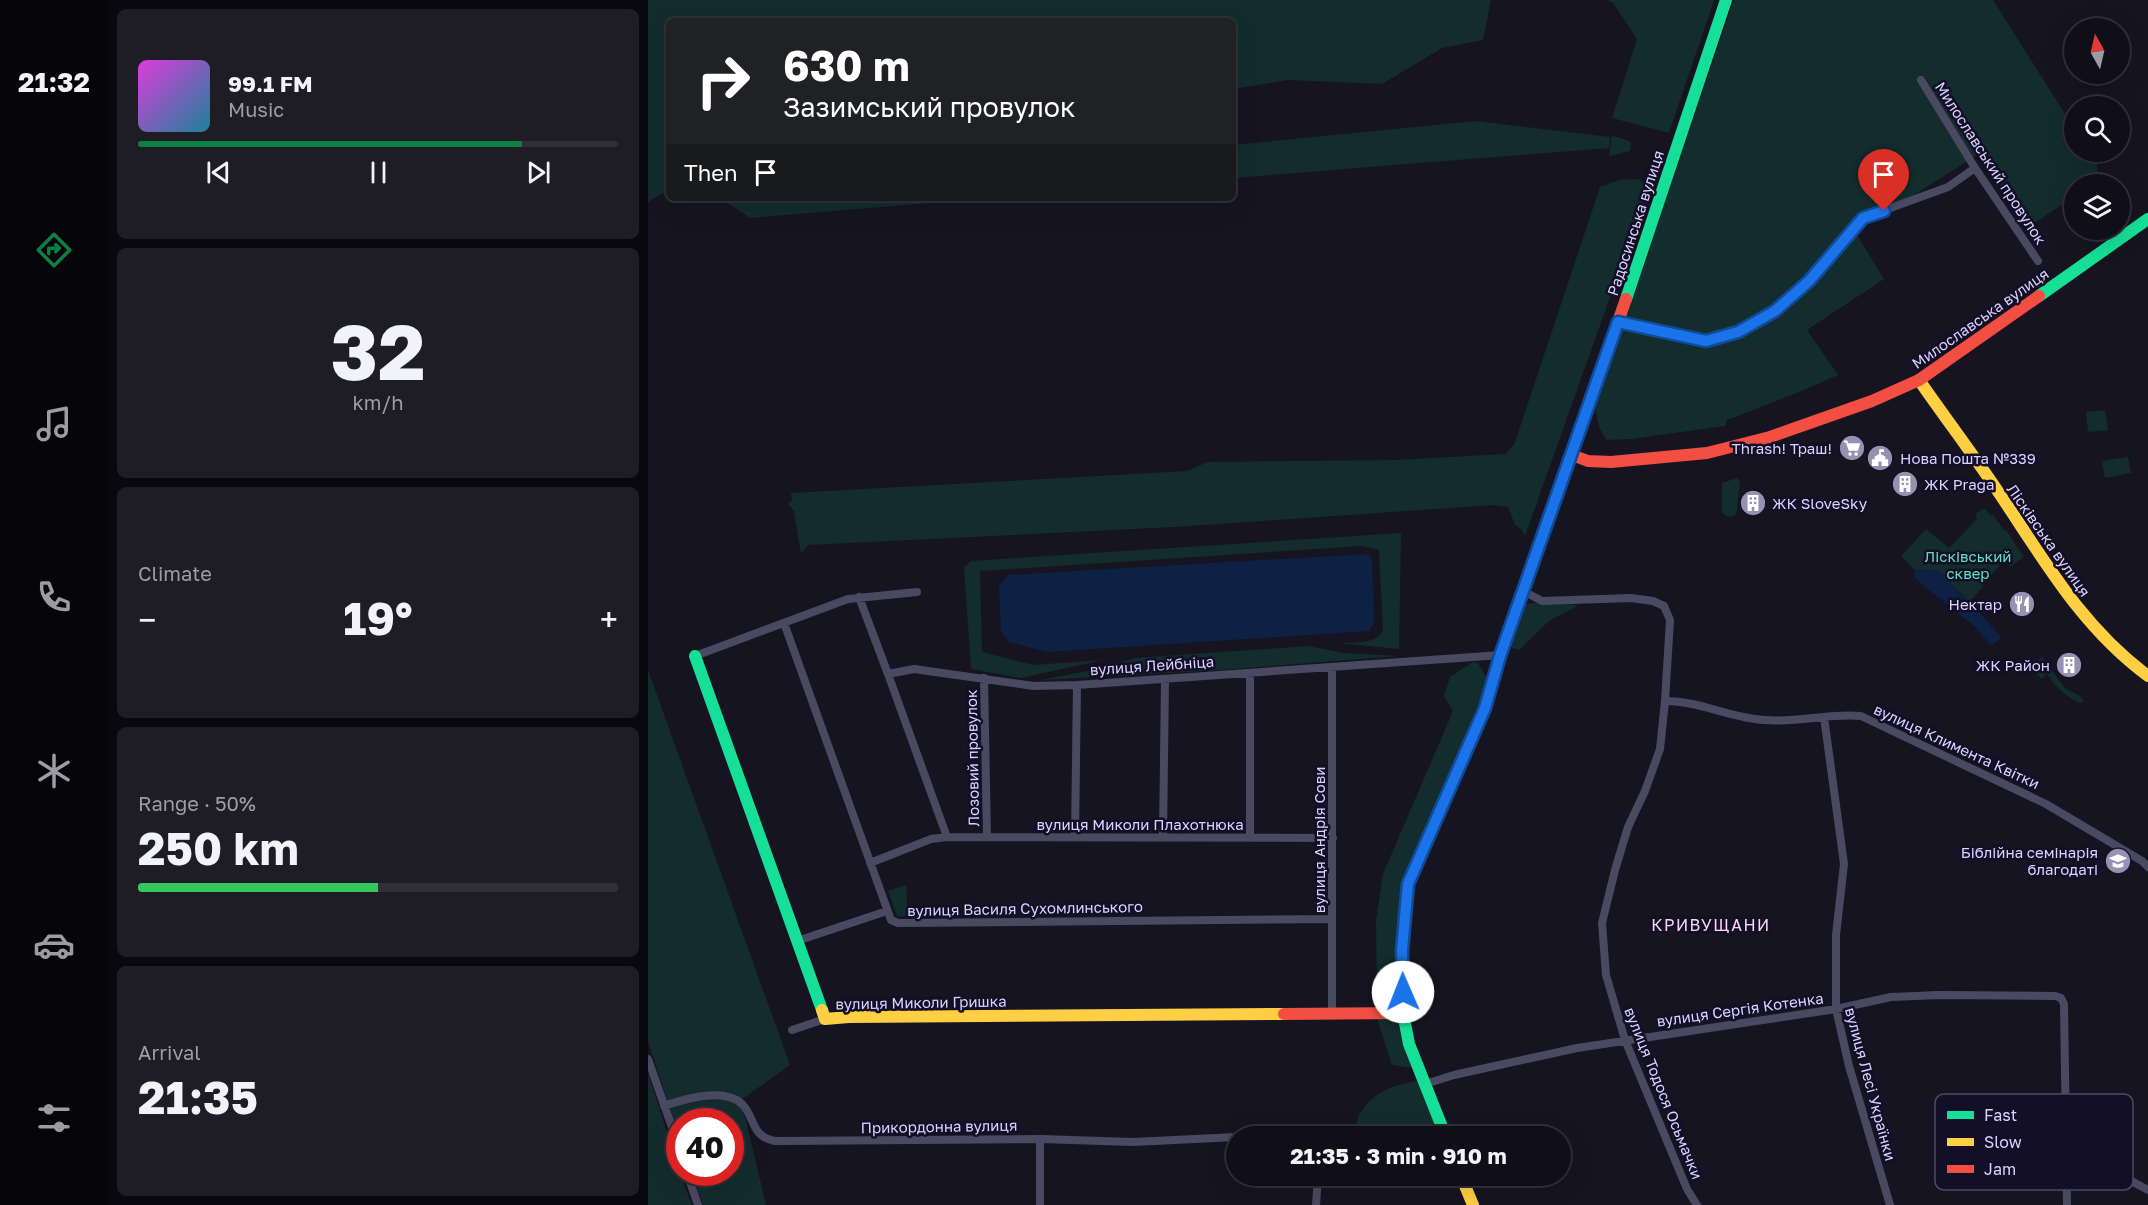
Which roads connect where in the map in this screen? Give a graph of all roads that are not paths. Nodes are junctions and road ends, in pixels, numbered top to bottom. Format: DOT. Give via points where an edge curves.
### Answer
graph roads {
  1 [pos="1726,0"];
  2 [pos="1922,80"];
  3 [pos="1975,168"];
  4 [pos="2148,219"];
  5 [pos="2038,261"];
  6 [pos="1618,322"];
  7 [pos="1918,380"];
  8 [pos="1572,455"];
  9 [pos="1523,591"];
  10 [pos="917,592"];
  11 [pos="859,597"];
  12 [pos="784,623"];
  13 [pos="1500,656"];
  14 [pos="695,657"];
  15 [pos="1332,667"];
  16 [pos="888,674"];
  17 [pos="1250,674"];
  18 [pos="2148,676"];
  19 [pos="984,678"];
  20 [pos="1166,680"];
  21 [pos="1077,685"];
  22 [pos="1665,701"];
  23 [pos="1824,717"];
  24 [pos="947,837"];
  25 [pos="987,837"];
  26 [pos="1075,837"];
  27 [pos="1163,837"];
  28 [pos="1250,837"];
  29 [pos="1333,838"];
  30 [pos="870,863"];
  31 [pos="2148,867"];
  32 [pos="887,911"];
  33 [pos="1332,919"];
  34 [pos="797,941"];
  35 [pos="1836,1009"];
  36 [pos="1332,1013"];
  37 [pos="1403,1013"];
  38 [pos="825,1019"];
  39 [pos="792,1030"];
  40 [pos="1625,1040"];
  41 [pos="648,1059"];
  42 [pos="1425,1084"];
  43 [pos="2066,1094"];
  44 [pos="664,1106"];
  45 [pos="666,1112"];
  46 [pos="1442,1126"];
  47 [pos="1226,1137"];
  48 [pos="1040,1139"];
  49 [pos="2133,1182"];
  50 [pos="691,1186"];
  51 [pos="1317,1186"];
  52 [pos="1465,1186"];
  53 [pos="2148,1190"];
  54 [pos="698,1205"];
  55 [pos="1040,1205"];
  56 [pos="1316,1205"];
  57 [pos="1473,1205"];
  58 [pos="1697,1205"];
  59 [pos="1890,1205"];
  1 -- 6 [label="street, Радосинська вулиця"];
  2 -- 3 [label="street, Милославський провулок"];
  3 -- 5 [label="street, Милославський провулок"];
  3 -- 6 [label="street" via="1948,187 1863,218 1809,281 1775,311 1738,332 1706,341"];
  4 -- 7 [label="street, Милославська вулиця"];
  6 -- 8 [label="street, Радосинська вулиця"];
  7 -- 8 [label="street, Милославська вулиця" via="1825,418 1741,446 1611,462 1588,461"];
  7 -- 18 [label="street, Лісківська вулиця" via="2075,604 2110,645"];
  8 -- 9 [label="street, Радосинська вулиця"];
  9 -- 13 [label="street, Радосинська вулиця"];
  9 -- 22 [label="street, вулиця Тодося Осьмачки" via="1542,601 1631,598 1664,606 1670,620"];
  10 -- 11 [label="street"];
  11 -- 12 [label="street"];
  11 -- 16 [label="street"];
  12 -- 14 [label="street"];
  12 -- 30 [label="street, вулиця Василя Сухомлинського"];
  13 -- 15 [label="street, вулиця Лейбніца"];
  13 -- 37 [label="street, Радосинська вулиця" via="1485,708 1408,884 1402,950"];
  14 -- 34 [label="street, вулиця Миколи Гришка"];
  15 -- 17 [label="street, вулиця Лейбніца"];
  15 -- 29 [label="street, вулиця Андрія Сови"];
  16 -- 19 [label="street, вулиця Лейбніца" via="914,669"];
  16 -- 24 [label="street"];
  17 -- 20 [label="street, вулиця Лейбніца"];
  17 -- 28 [label="street"];
  19 -- 21 [label="street, вулиця Лейбніца" via="1034,686"];
  19 -- 25 [label="street, Лозовий провулок"];
  20 -- 21 [label="street, вулиця Лейбніца"];
  20 -- 27 [label="street"];
  21 -- 26 [label="street"];
  22 -- 23 [label="street, вулиця Климента Квітки" via="1762,720"];
  22 -- 40 [label="street, вулиця Тодося Осьмачки" via="1660,748 1628,827 1602,923 1606,975"];
  23 -- 31 [label="street, вулиця Климента Квітки" via="1867,718 2046,804"];
  23 -- 35 [label="street, вулиця Лесі Українки" via="1844,864 1836,935"];
  24 -- 25 [label="street, вулиця Миколи Плахотнюка"];
  24 -- 30 [label="street, вулиця Миколи Плахотнюка" via="931,839"];
  25 -- 26 [label="street, вулиця Миколи Плахотнюка"];
  26 -- 27 [label="street, вулиця Миколи Плахотнюка"];
  27 -- 28 [label="street, вулиця Миколи Плахотнюка"];
  28 -- 29 [label="street, вулиця Миколи Плахотнюка"];
  29 -- 33 [label="street, вулиця Андрія Сови"];
  30 -- 32 [label="street, вулиця Василя Сухомлинського"];
  32 -- 33 [label="street, вулиця Василя Сухомлинського" via="891,920 898,923"];
  32 -- 34 [label="street"];
  33 -- 36 [label="street, вулиця Андрія Сови"];
  34 -- 38 [label="street, вулиця Миколи Гришка"];
  35 -- 40 [label="street, вулиця Сергія Котенка"];
  35 -- 43 [label="street, вулиця Сергія Котенка" via="1891,997 2061,998"];
  35 -- 59 [label="street, вулиця Лесі Українки"];
  36 -- 37 [label="street, вулиця Миколи Гришка"];
  36 -- 38 [label="street, вулиця Миколи Гришка"];
  37 -- 42 [label="street, Радосинська вулиця" via="1409,1044"];
  38 -- 39 [label="street"];
  40 -- 42 [label="street, вулиця Сергія Котенка" via="1541,1055"];
  40 -- 58 [label="street, вулиця Тодося Осьмачки"];
  41 -- 44 [label="street"];
  42 -- 46 [label="street, Радосинська вулиця"];
  44 -- 45 [label="street"];
  44 -- 48 [label="street, Прикордонна вулиця" via="687,1098 727,1097 740,1102 760,1134 775,1141"];
  47 -- 48 [label="street, Прикордонна вулиця" via="1132,1142"];
  48 -- 55 [label="street"];
  49 -- 53 [label="street"];
  50 -- 54 [label="street"];
  51 -- 56 [label="street"];
  52 -- 57 [label="street"];
}
